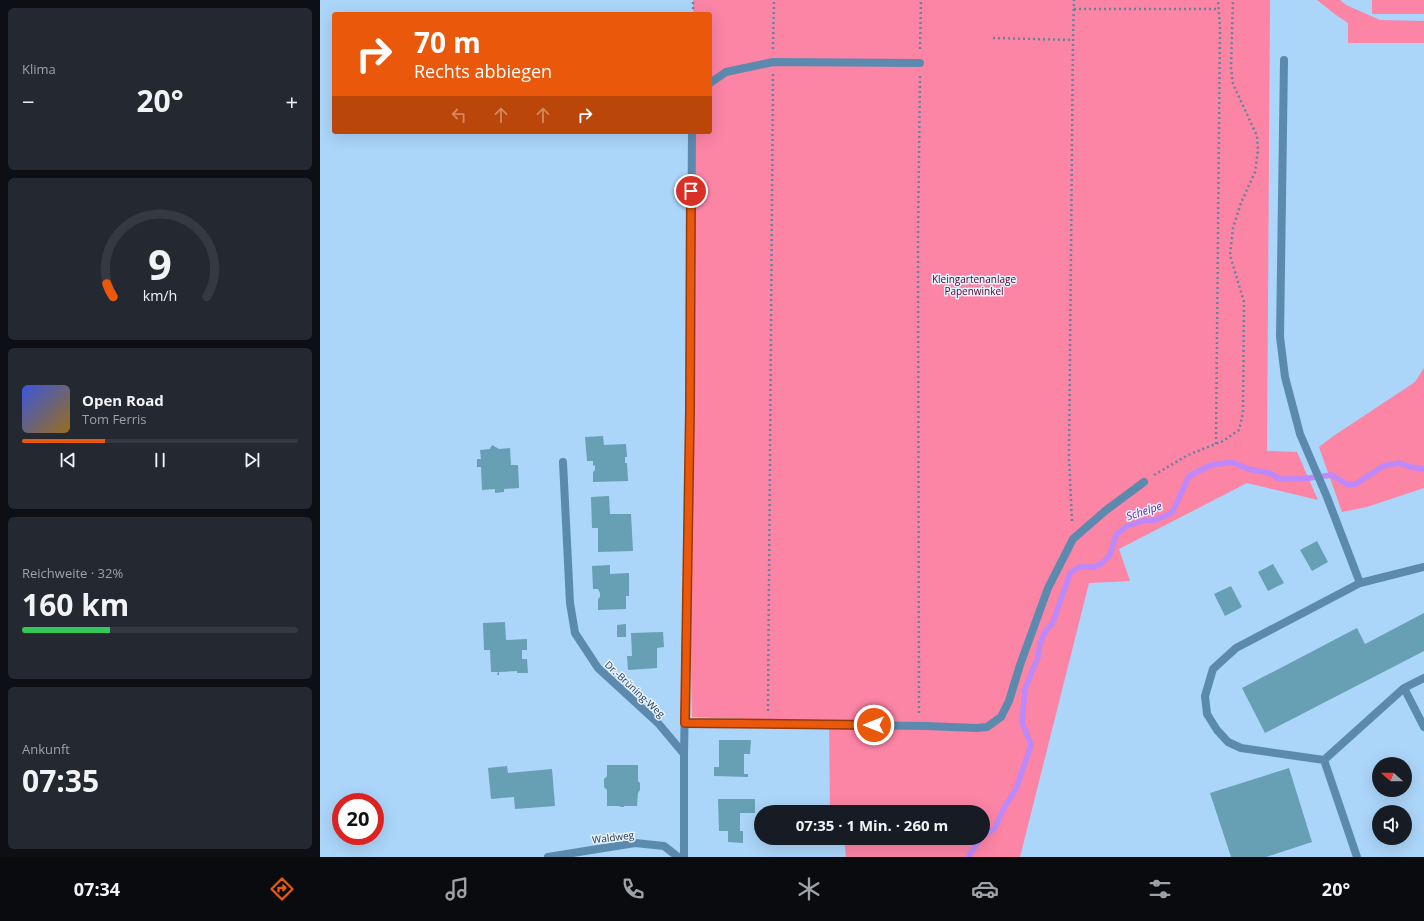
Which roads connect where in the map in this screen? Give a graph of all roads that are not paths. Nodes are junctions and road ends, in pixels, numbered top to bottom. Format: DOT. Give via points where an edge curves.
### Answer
graph roads {
  1 [pos="1284,60"];
  2 [pos="920,63"];
  3 [pos="712,82"];
  4 [pos="692,134"];
  5 [pos="563,462"];
  6 [pos="1144,482"];
  7 [pos="1424,567"];
  8 [pos="1360,583"];
  9 [pos="1424,678"];
  10 [pos="1404,688"];
  11 [pos="685,723"];
  12 [pos="1424,728"];
  13 [pos="684,754"];
  14 [pos="1324,760"];
  15 [pos="548,857"];
  16 [pos="678,857"];
  17 [pos="684,857"];
  18 [pos="1356,857"];
  1 -- 8 [label="street" via="1280,338 1285,377 1300,434"];
  2 -- 3 [label="street" via="773,62 726,72"];
  4 -- 11 [label="street"];
  5 -- 13 [label="street, Dr.-Brüning-Weg" via="570,603 575,633 598,668 658,723"];
  6 -- 11 [label="street" via="1073,539 1048,588 1009,701 1001,717 987,727"];
  7 -- 8 [label="street"];
  8 -- 14 [label="street" via="1236,648 1213,669 1205,696 1207,714 1216,730 1228,742 1241,748"];
  9 -- 10 [label="street"];
  10 -- 12 [label="street"];
  10 -- 14 [label="street"];
  11 -- 13 [label="street"];
  13 -- 17 [label="street"];
  14 -- 18 [label="street"];
  15 -- 16 [label="street, Waldweg" via="635,843 664,846"];
}
